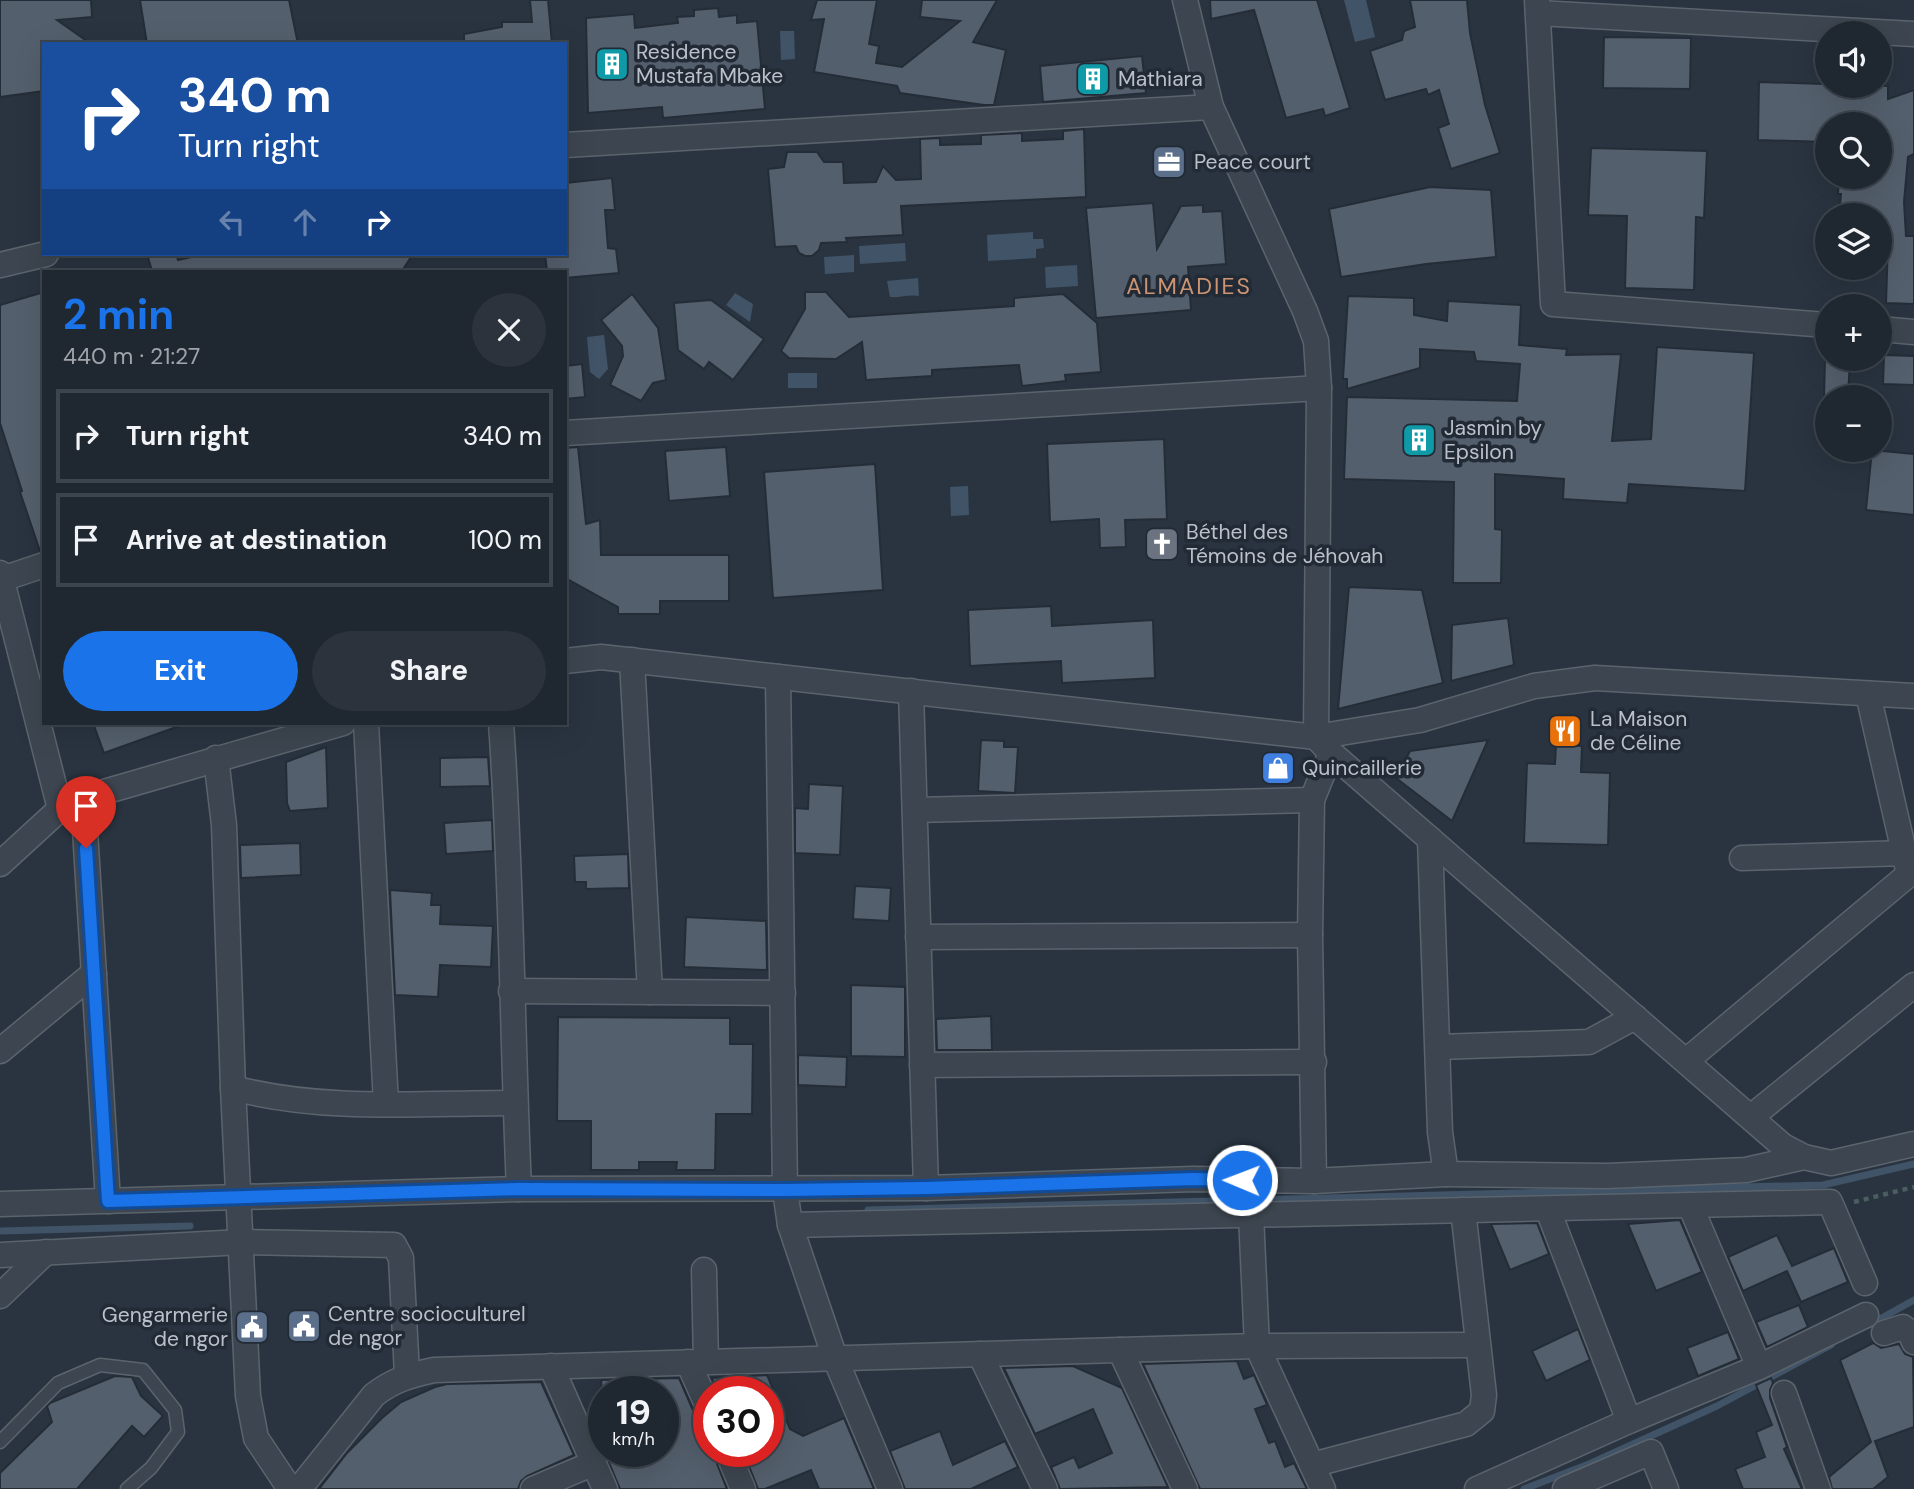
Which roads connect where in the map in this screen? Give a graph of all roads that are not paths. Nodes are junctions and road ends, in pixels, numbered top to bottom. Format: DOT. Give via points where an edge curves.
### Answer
graph roads {
  1 [pos="1185,0"];
  2 [pos="1538,6"];
  3 [pos="1914,34"];
  4 [pos="1212,107"];
  5 [pos="567,145"];
  6 [pos="42,255"];
  7 [pos="0,265"];
  8 [pos="1815,324"];
  9 [pos="1892,330"];
  10 [pos="1914,332"];
  11 [pos="1319,388"];
  12 [pos="567,433"];
  13 [pos="42,566"];
  14 [pos="1,576"];
  15 [pos="632,660"];
  16 [pos="567,661"];
  17 [pos="778,677"];
  18 [pos="911,691"];
  19 [pos="1868,694"];
  20 [pos="1914,696"];
  21 [pos="336,725"];
  22 [pos="366,725"];
  23 [pos="501,725"];
  24 [pos="1324,745"];
  25 [pos="216,758"];
  26 [pos="83,798"];
  27 [pos="1312,800"];
  28 [pos="60,809"];
  29 [pos="915,810"];
  30 [pos="1430,839"];
  31 [pos="1742,858"];
  32 [pos="0,864"];
  33 [pos="1909,866"];
  34 [pos="1310,935"];
  35 [pos="918,937"];
  36 [pos="94,973"];
  37 [pos="1914,985"];
  38 [pos="511,991"];
  39 [pos="650,992"];
  40 [pos="783,993"];
  41 [pos="1635,1017"];
  42 [pos="1438,1047"];
  43 [pos="0,1051"];
  44 [pos="1686,1061"];
  45 [pos="1314,1062"];
  46 [pos="922,1065"];
  47 [pos="233,1088"];
  48 [pos="515,1103"];
  49 [pos="386,1104"];
  50 [pos="1751,1117"];
  51 [pos="1914,1144"];
  52 [pos="1804,1157"];
  53 [pos="1446,1174"];
  54 [pos="1314,1181"];
  55 [pos="926,1188"];
  56 [pos="519,1189"];
  57 [pos="785,1190"];
  58 [pos="238,1197"];
  59 [pos="108,1201"];
  60 [pos="0,1205"];
  61 [pos="1690,1205"];
  62 [pos="1463,1210"];
  63 [pos="1548,1210"];
  64 [pos="1251,1214"];
  65 [pos="790,1224"];
  66 [pos="242,1242"];
  67 [pos="46,1252"];
  68 [pos="0,1255"];
  69 [pos="704,1270"];
  70 [pos="1865,1283"];
  71 [pos="0,1296"];
  72 [pos="1866,1315"];
  73 [pos="1884,1333"];
  74 [pos="1914,1342"];
  75 [pos="1477,1345"];
  76 [pos="1257,1346"];
  77 [pos="1121,1350"];
  78 [pos="980,1354"];
  79 [pos="835,1358"];
  80 [pos="697,1362"];
  81 [pos="551,1366"];
  82 [pos="1759,1367"];
  83 [pos="407,1375"];
  84 [pos="701,1376"];
  85 [pos="1784,1392"];
  86 [pos="1629,1421"];
  87 [pos="0,1442"];
  88 [pos="588,1449"];
  89 [pos="1312,1465"];
  90 [pos="588,1466"];
  91 [pos="596,1467"];
  92 [pos="733,1467"];
  93 [pos="1180,1487"];
  94 [pos="127,1489"];
  95 [pos="290,1489"];
  96 [pos="299,1489"];
  97 [pos="533,1489"];
  98 [pos="606,1489"];
  99 [pos="743,1489"];
  100 [pos="890,1489"];
  101 [pos="1045,1489"];
  102 [pos="1323,1489"];
  103 [pos="1477,1489"];
  104 [pos="1565,1489"];
  105 [pos="1666,1489"];
  106 [pos="1818,1489"];
  1 -- 4 [label="street"];
  2 -- 3 [label="street"];
  2 -- 8 [label="street" via="1553,304"];
  4 -- 5 [label="street"];
  4 -- 11 [label="street" via="1312,328"];
  6 -- 7 [label="street"];
  9 -- 10 [label="street"];
  11 -- 12 [label="street"];
  11 -- 24 [label="street"];
  13 -- 14 [label="street"];
  14 -- 28 [label="street"];
  15 -- 16 [label="street"];
  15 -- 17 [label="street"];
  15 -- 39 [label="street"];
  17 -- 18 [label="street"];
  17 -- 40 [label="street"];
  18 -- 24 [label="street"];
  18 -- 29 [label="street"];
  19 -- 20 [label="street"];
  19 -- 24 [label="street" via="1595,678 1534,687"];
  19 -- 33 [label="street"];
  21 -- 25 [label="street"];
  22 -- 49 [label="street"];
  23 -- 38 [label="street"];
  24 -- 27 [label="street"];
  24 -- 30 [label="street"];
  25 -- 26 [label="street"];
  25 -- 47 [label="street" via="224,825"];
  26 -- 28 [label="street"];
  26 -- 36 [label="street"];
  27 -- 29 [label="street"];
  27 -- 34 [label="street"];
  28 -- 32 [label="street"];
  29 -- 35 [label="street"];
  30 -- 41 [label="street"];
  30 -- 42 [label="street"];
  31 -- 33 [label="street"];
  33 -- 44 [label="street"];
  34 -- 35 [label="street"];
  34 -- 45 [label="street"];
  35 -- 46 [label="street"];
  36 -- 43 [label="street"];
  36 -- 59 [label="street"];
  37 -- 50 [label="street"];
  38 -- 39 [label="street"];
  38 -- 48 [label="street"];
  39 -- 40 [label="street"];
  40 -- 57 [label="street"];
  41 -- 42 [label="street" via="1589,1042"];
  41 -- 44 [label="street"];
  42 -- 53 [label="street"];
  44 -- 50 [label="street"];
  45 -- 46 [label="street"];
  45 -- 54 [label="street"];
  46 -- 55 [label="street"];
  47 -- 49 [label="street" via="322,1104"];
  47 -- 58 [label="street"];
  48 -- 49 [label="street"];
  48 -- 56 [label="street"];
  50 -- 52 [label="street" via="1783,1146"];
  51 -- 52 [label="street" via="1831,1163"];
  52 -- 53 [label="street" via="1746,1170"];
  53 -- 54 [label="street"];
  54 -- 55 [label="street" via="1193,1179"];
  55 -- 57 [label="street"];
  56 -- 57 [label="street"];
  56 -- 58 [label="street"];
  57 -- 65 [label="street"];
  58 -- 59 [label="street"];
  58 -- 66 [label="street"];
  59 -- 60 [label="street"];
  61 -- 63 [label="street"];
  61 -- 70 [label="street" via="1830,1202"];
  61 -- 82 [label="street"];
  62 -- 63 [label="street"];
  62 -- 64 [label="street"];
  62 -- 75 [label="street"];
  63 -- 86 [label="street"];
  64 -- 65 [label="street"];
  64 -- 76 [label="street"];
  65 -- 79 [label="street"];
  66 -- 67 [label="street"];
  66 -- 83 [label="street" via="394,1245 401,1258"];
  66 -- 95 [label="street" via="248,1396 256,1438"];
  67 -- 68 [label="street"];
  67 -- 71 [label="street"];
  69 -- 80 [label="street"];
  72 -- 82 [label="street"];
  73 -- 74 [label="street" via="1903,1327"];
  75 -- 76 [label="street"];
  75 -- 89 [label="street" via="1482,1411 1466,1424"];
  76 -- 77 [label="street"];
  76 -- 89 [label="street"];
  77 -- 78 [label="street"];
  77 -- 93 [label="street"];
  78 -- 79 [label="street"];
  78 -- 101 [label="street"];
  79 -- 80 [label="street"];
  79 -- 100 [label="street"];
  80 -- 81 [label="street"];
  80 -- 84 [label="street"];
  81 -- 83 [label="street"];
  81 -- 88 [label="street"];
  82 -- 86 [label="street"];
  83 -- 96 [label="street" via="374,1395"];
  85 -- 106 [label="street"];
  86 -- 103 [label="street"];
  87 -- 94 [label="lane" via="58,1383 100,1365 143,1370 175,1410 178,1432 151,1468"];
  89 -- 102 [label="street"];
  90 -- 97 [label="street"];
  91 -- 98 [label="street"];
  92 -- 99 [label="street"];
  104 -- 105 [label="street" via="1651,1452"];
}
